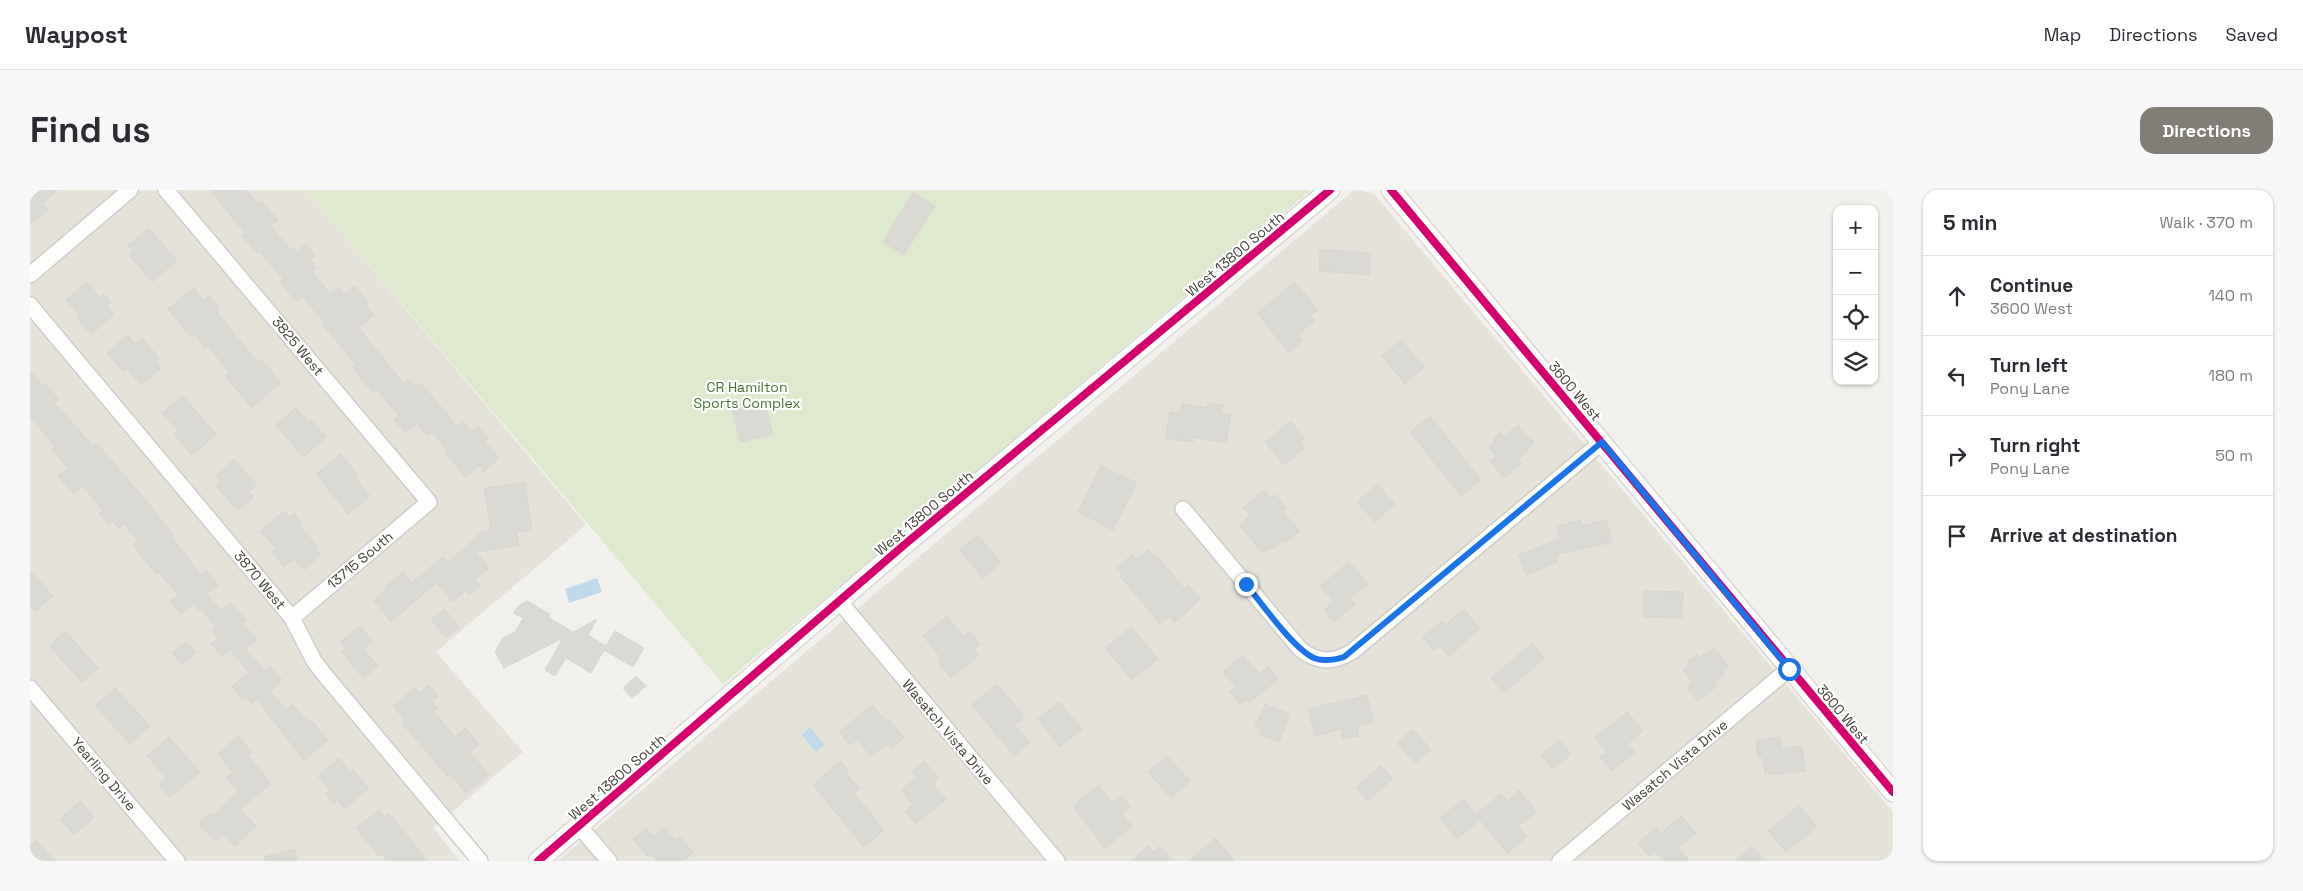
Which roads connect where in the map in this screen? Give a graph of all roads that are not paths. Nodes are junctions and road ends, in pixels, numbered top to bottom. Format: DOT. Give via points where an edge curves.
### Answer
graph roads {
  1 [pos="130,190"];
  2 [pos="166,190"];
  3 [pos="1330,190"];
  4 [pos="1391,190"];
  5 [pos="30,276"];
  6 [pos="30,305"];
  7 [pos="1602,442"];
  8 [pos="429,502"];
  9 [pos="1183,509"];
  10 [pos="840,602"];
  11 [pos="292,618"];
  12 [pos="1789,669"];
  13 [pos="30,688"];
  14 [pos="1893,792"];
  15 [pos="579,826"];
  16 [pos="178,861"];
  17 [pos="480,861"];
  18 [pos="538,861"];
  19 [pos="609,861"];
  20 [pos="1057,861"];
  21 [pos="1560,861"];
  1 -- 5 [label="street"];
  2 -- 8 [label="street, 3825 West"];
  3 -- 10 [label="street, West 13800 South"];
  4 -- 7 [label="street, 3600 West"];
  6 -- 11 [label="street, 3870 West"];
  7 -- 9 [label="street" via="1344,657 1325,660 1308,655 1296,644"];
  7 -- 12 [label="street, 3600 West"];
  8 -- 11 [label="street, 13715 South"];
  10 -- 15 [label="street, West 13800 South"];
  10 -- 20 [label="street, Wasatch Vista Drive"];
  11 -- 17 [label="street, 3870 West" via="319,668"];
  12 -- 14 [label="street, 3600 West"];
  12 -- 21 [label="street, Wasatch Vista Drive"];
  13 -- 16 [label="street, Yearling Drive"];
  15 -- 18 [label="street, West 13800 South"];
  15 -- 19 [label="street"];
}
